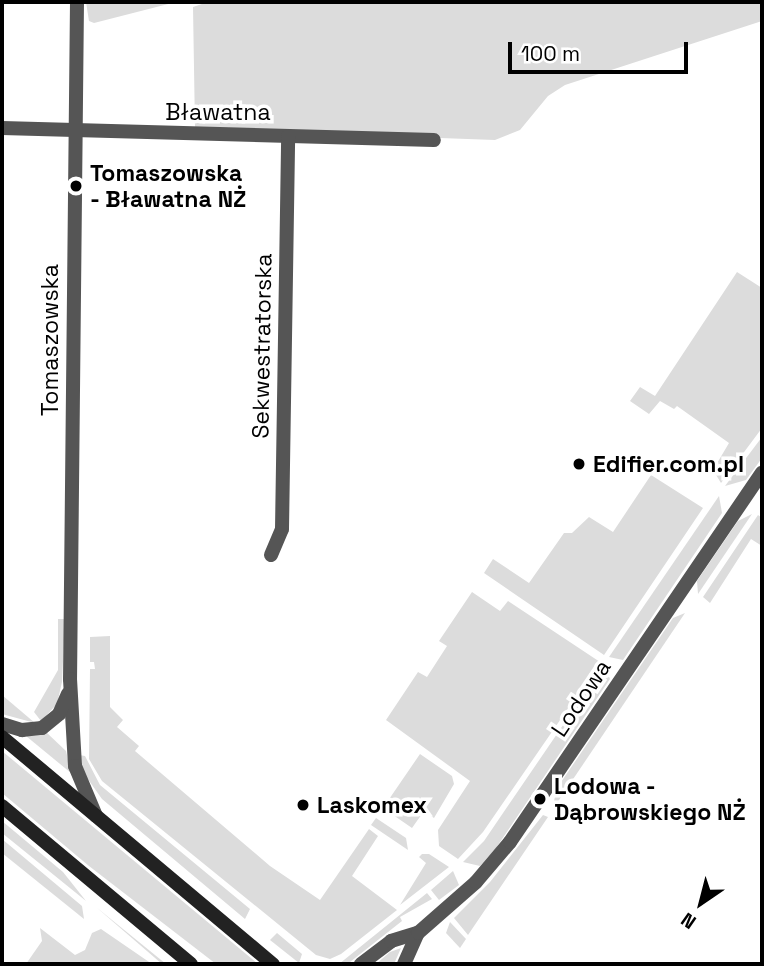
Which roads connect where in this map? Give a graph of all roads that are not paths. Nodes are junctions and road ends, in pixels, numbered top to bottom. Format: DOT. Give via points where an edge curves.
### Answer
graph roads {
  1 [pos="77,2"];
  2 [pos="2,128"];
  3 [pos="76,131"];
  4 [pos="288,136"];
  5 [pos="434,140"];
  6 [pos="762,472"];
  7 [pos="271,555"];
  8 [pos="70,679"];
  9 [pos="2,724"];
  10 [pos="2,737"];
  11 [pos="2,806"];
  12 [pos="96,816"];
  13 [pos="418,933"];
  14 [pos="191,964"];
  15 [pos="273,964"];
  16 [pos="361,964"];
  17 [pos="404,964"];
  1 -- 3 [label="street, Tomaszowska"];
  2 -- 3 [label="street, Bławatna"];
  3 -- 4 [label="street, Bławatna"];
  3 -- 8 [label="street, Tomaszowska"];
  4 -- 5 [label="street, Bławatna"];
  4 -- 7 [label="street, Sekwestratorska" via="282,529"];
  6 -- 13 [label="street, Lodowa" via="510,842 476,882"];
  8 -- 9 [label="street, Tomaszowska" via="64,704 48,724 29,730"];
  8 -- 12 [label="street, Tomaszowska" via="75,766"];
  10 -- 12 [label="main road"];
  11 -- 14 [label="main road"];
  12 -- 15 [label="main road"];
  13 -- 16 [label="street, Lodowa" via="391,941"];
  13 -- 17 [label="street, Lodowa"];
}
